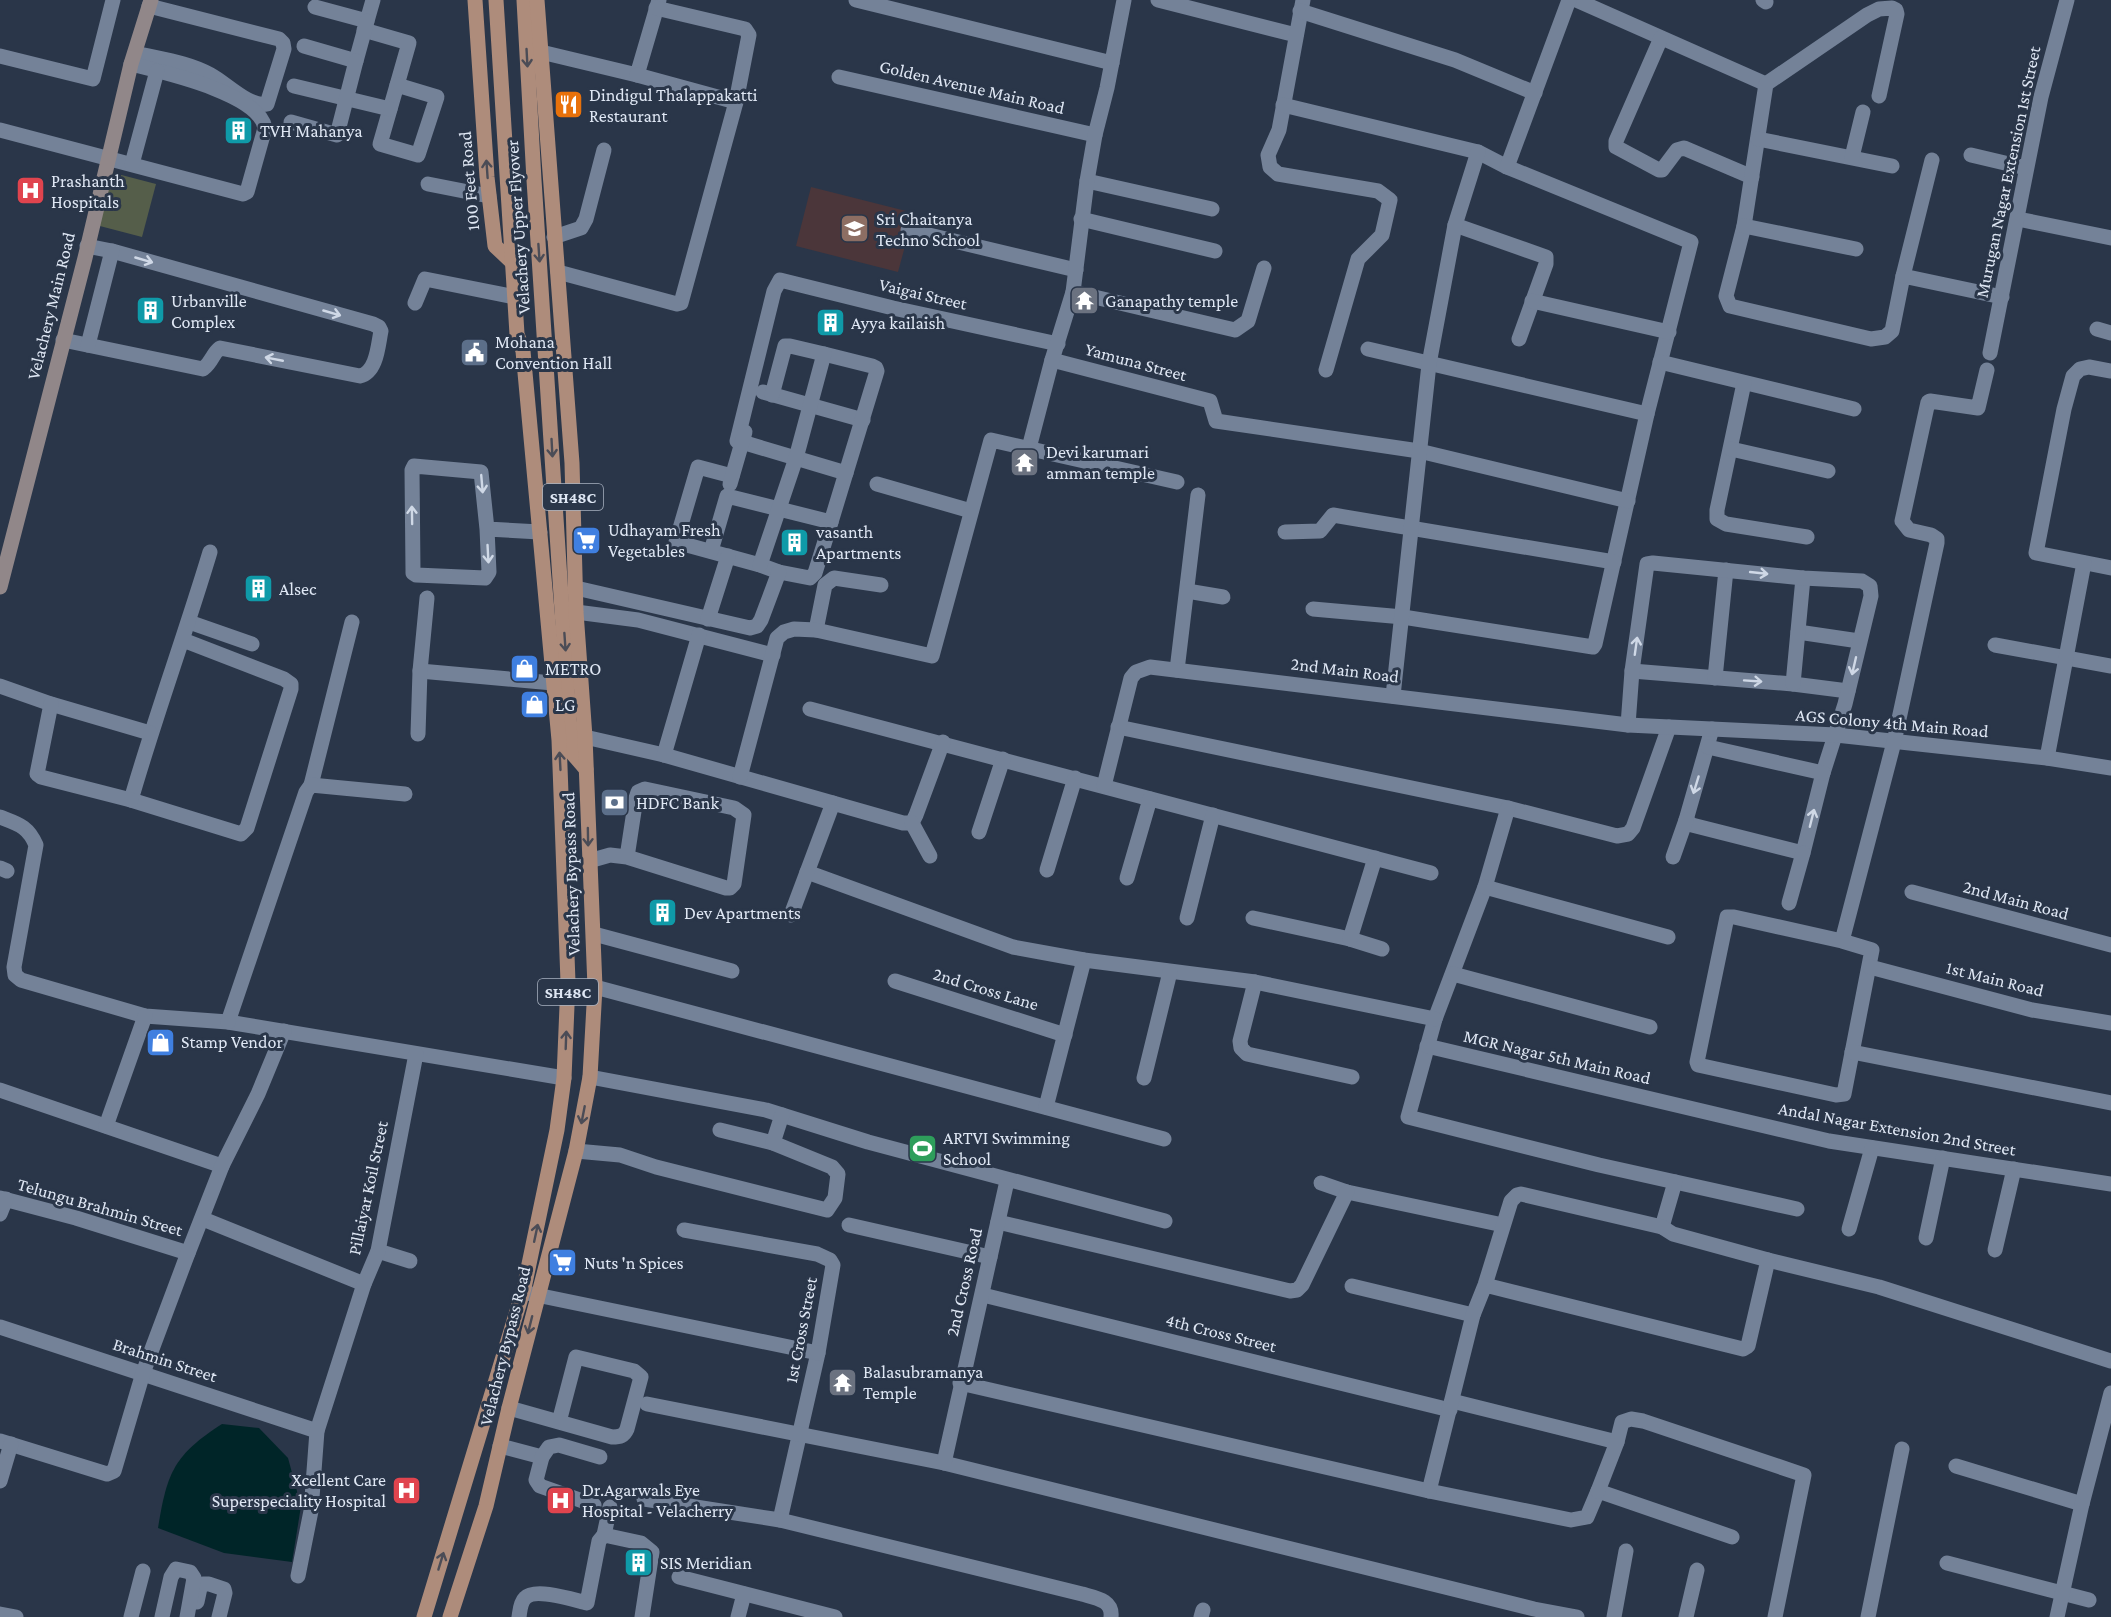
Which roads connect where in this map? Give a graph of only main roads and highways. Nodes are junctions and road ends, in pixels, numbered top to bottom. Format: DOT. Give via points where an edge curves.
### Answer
graph roads {
  1 [pos="475,0"];
  2 [pos="496,0"];
  3 [pos="524,0"];
  4 [pos="537,0"];
  5 [pos="150,3"];
  6 [pos="512,262"];
  7 [pos="0,587"];
  8 [pos="586,769"];
  9 [pos="530,1294"];
  10 [pos="460,1496"];
  11 [pos="486,1506"];
  12 [pos="424,1617"];
  13 [pos="450,1617"];
  6 -- 1 [label="main road, 100 Feet Road, one-way" via="495,246"];
  2 -- 6 [label="main road"];
  3 -- 8 [label="main road, Velachery Upper Flyover, one-way" via="569,718 573,754"];
  4 -- 8 [label="main road, Velachery Bypass Road / SH48C" via="572,463"];
  5 -- 7 [label="main road, Velachery Main Road"];
  9 -- 6 [label="main road, Velachery Bypass Road / SH48C, one-way" via="564,1078 568,982 560,762"];
  8 -- 9 [label="main road, Velachery Bypass Road / SH48C, one-way" via="595,987 590,1077 576,1151"];
  9 -- 10 [label="main road, Velachery Bypass Road / SH48C"];
  9 -- 11 [label="main road, Velachery Bypass Road / SH48C, one-way"];
  10 -- 11 [label="main road"];
  12 -- 10 [label="main road, Velachery Bypass Road / SH48C, one-way"];
  11 -- 13 [label="main road, Velachery Bypass Road / SH48C"];
}
